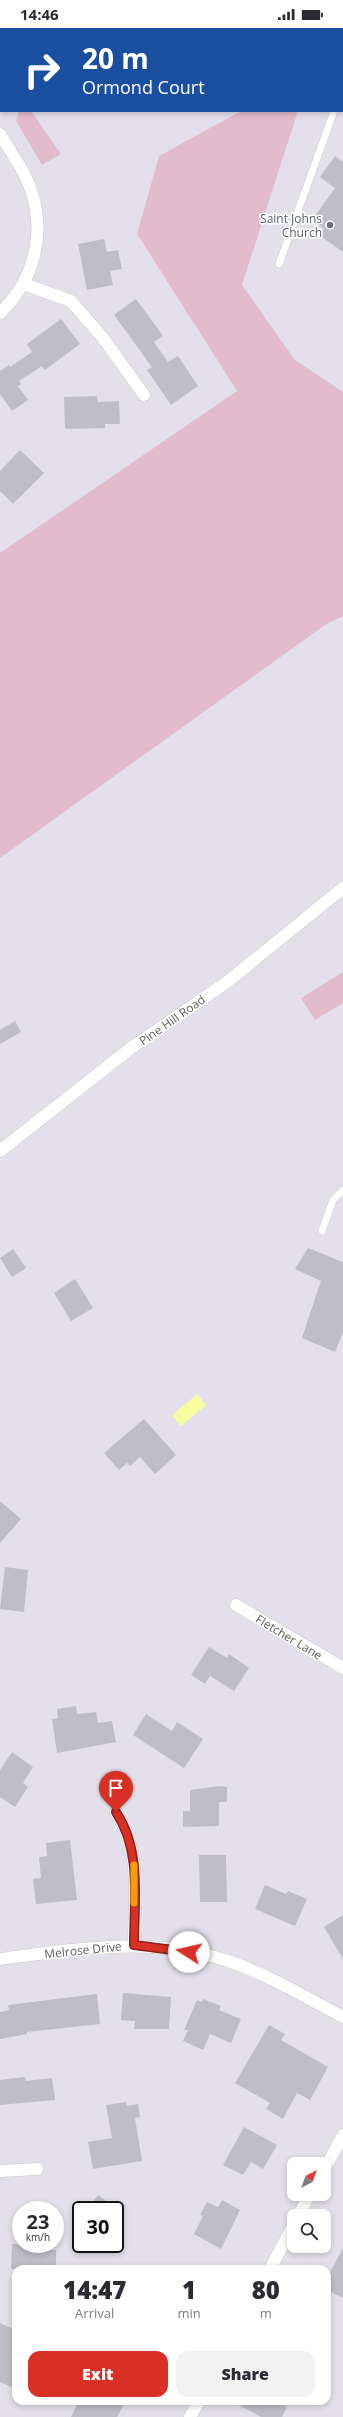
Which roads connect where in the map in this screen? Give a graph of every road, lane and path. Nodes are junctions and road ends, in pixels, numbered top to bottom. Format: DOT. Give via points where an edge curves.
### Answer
graph roads {
  1 [pos="334,112"];
  2 [pos="0,134"];
  3 [pos="278,264"];
  4 [pos="24,284"];
  5 [pos="0,313"];
  6 [pos="144,395"];
  7 [pos="343,888"];
  8 [pos="0,1151"];
  9 [pos="343,1190"];
  10 [pos="322,1231"];
  11 [pos="236,1605"];
  12 [pos="343,1668"];
  13 [pos="116,1812"];
  14 [pos="134,1945"];
  15 [pos="0,1959"];
  16 [pos="343,2017"];
  17 [pos="343,2136"];
  18 [pos="331,2157"];
  19 [pos="37,2169"];
  20 [pos="0,2171"];
  21 [pos="287,2237"];
  22 [pos="272,2265"];
  23 [pos="197,2405"];
  24 [pos="190,2417"];
  1 -- 3 [label="lane"];
  2 -- 4 [label="street" via="33,195 37,219 37,241"];
  4 -- 5 [label="street"];
  4 -- 6 [label="street" via="71,301 103,338"];
  7 -- 8 [label="street, Pine Hill Road" via="227,982 131,1048"];
  9 -- 10 [label="lane" via="333,1200"];
  11 -- 12 [label="street, Fletcher Lane"];
  13 -- 14 [label="street" via="130,1839 134,1858"];
  14 -- 15 [label="street, Melrose Drive" via="100,1946"];
  14 -- 16 [label="street, Melrose Drive" via="201,1953 233,1963 267,1976"];
  17 -- 18 [label="street"];
  19 -- 20 [label="street"];
  21 -- 22 [label="street"];
  23 -- 24 [label="street"];
}
